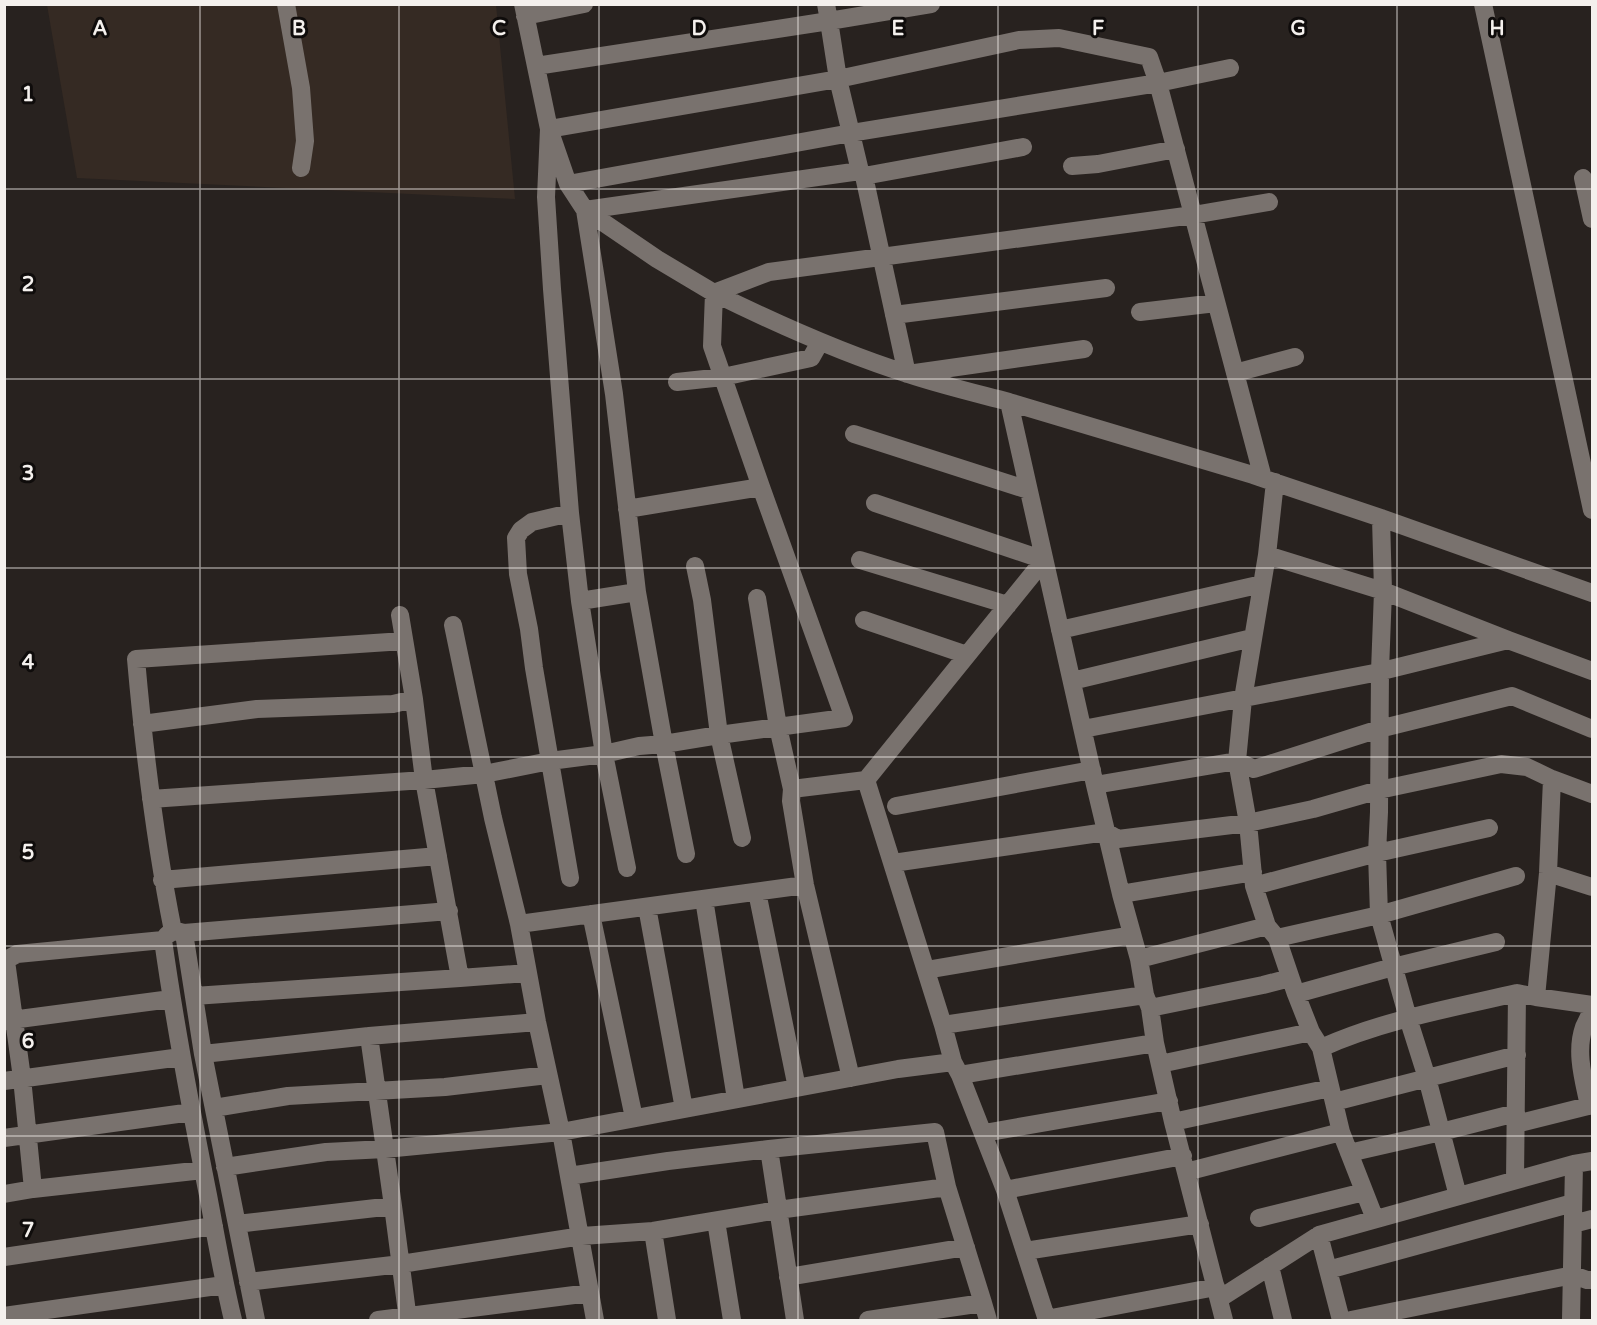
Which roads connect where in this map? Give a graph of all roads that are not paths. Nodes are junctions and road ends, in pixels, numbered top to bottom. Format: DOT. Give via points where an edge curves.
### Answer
graph roads {
  1 [pos="286,4"];
  2 [pos="584,4"];
  3 [pos="931,4"];
  4 [pos="1483,4"];
  5 [pos="524,10"];
  6 [pos="828,13"];
  7 [pos="536,66"];
  8 [pos="1230,68"];
  9 [pos="838,79"];
  10 [pos="1158,83"];
  11 [pos="549,129"];
  12 [pos="851,134"];
  13 [pos="1023,147"];
  14 [pos="1176,149"];
  15 [pos="1072,166"];
  16 [pos="301,168"];
  17 [pos="862,173"];
  18 [pos="1583,178"];
  19 [pos="568,184"];
  20 [pos="1269,202"];
  21 [pos="585,210"];
  22 [pos="1194,215"];
  23 [pos="1593,219"];
  24 [pos="881,256"];
  25 [pos="1106,288"];
  26 [pos="714,293"];
  27 [pos="1216,303"];
  28 [pos="1140,312"];
  29 [pos="894,315"];
  30 [pos="820,342"];
  31 [pos="1084,349"];
  32 [pos="1295,357"];
  33 [pos="1235,373"];
  34 [pos="907,374"];
  35 [pos="723,377"];
  36 [pos="677,382"];
  37 [pos="1009,402"];
  38 [pos="854,434"];
  39 [pos="1269,480"];
  40 [pos="761,487"];
  41 [pos="1028,490"];
  42 [pos="875,503"];
  43 [pos="627,509"];
  44 [pos="1593,510"];
  45 [pos="570,513"];
  46 [pos="1381,518"];
  47 [pos="1267,555"];
  48 [pos="860,560"];
  49 [pos="1044,560"];
  50 [pos="695,567"];
  51 [pos="1262,584"];
  52 [pos="1383,591"];
  53 [pos="637,592"];
  54 [pos="1593,593"];
  55 [pos="758,598"];
  56 [pos="580,601"];
  57 [pos="1008,604"];
  58 [pos="400,615"];
  59 [pos="864,620"];
  60 [pos="453,625"];
  61 [pos="1060,630"];
  62 [pos="1252,638"];
  63 [pos="1508,640"];
  64 [pos="404,641"];
  65 [pos="967,655"];
  66 [pos="1380,671"];
  67 [pos="1593,671"];
  68 [pos="1072,681"];
  69 [pos="414,699"];
  70 [pos="1243,699"];
  71 [pos="142,724"];
  72 [pos="778,727"];
  73 [pos="1083,729"];
  74 [pos="1379,729"];
  75 [pos="1593,729"];
  76 [pos="719,735"];
  77 [pos="664,744"];
  78 [pos="604,754"];
  79 [pos="550,761"];
  80 [pos="1237,761"];
  81 [pos="484,774"];
  82 [pos="1094,777"];
  83 [pos="1552,779"];
  84 [pos="424,780"];
  85 [pos="866,780"];
  86 [pos="792,789"];
  87 [pos="1379,790"];
  88 [pos="1593,794"];
  89 [pos="151,799"];
  90 [pos="896,806"];
  91 [pos="1248,824"];
  92 [pos="1489,828"];
  93 [pos="1106,832"];
  94 [pos="742,838"];
  95 [pos="1377,853"];
  96 [pos="686,854"];
  97 [pos="438,856"];
  98 [pos="893,863"];
  99 [pos="627,868"];
  100 [pos="1548,873"];
  101 [pos="1516,876"];
  102 [pos="570,878"];
  103 [pos="1254,879"];
  104 [pos="162,880"];
  105 [pos="805,885"];
  106 [pos="1593,887"];
  107 [pos="757,892"];
  108 [pos="1121,894"];
  109 [pos="704,899"];
  110 [pos="647,907"];
  111 [pos="449,911"];
  112 [pos="591,914"];
  113 [pos="1379,915"];
  114 [pos="519,924"];
  115 [pos="1272,932"];
  116 [pos="173,935"];
  117 [pos="1132,935"];
  118 [pos="1496,942"];
  119 [pos="1139,959"];
  120 [pos="5,961"];
  121 [pos="1393,967"];
  122 [pos="926,970"];
  123 [pos="527,974"];
  124 [pos="460,978"];
  125 [pos="1293,986"];
  126 [pos="1517,993"];
  127 [pos="194,996"];
  128 [pos="1536,997"];
  129 [pos="171,999"];
  130 [pos="1148,1002"];
  131 [pos="1593,1007"];
  132 [pos="1408,1018"];
  133 [pos="9,1021"];
  134 [pos="537,1022"];
  135 [pos="943,1025"];
  136 [pos="369,1036"];
  137 [pos="1316,1040"];
  138 [pos="1155,1043"];
  139 [pos="203,1054"];
  140 [pos="1517,1055"];
  141 [pos="182,1057"];
  142 [pos="1160,1064"];
  143 [pos="957,1069"];
  144 [pos="548,1075"];
  145 [pos="851,1078"];
  146 [pos="1426,1078"];
  147 [pos="13,1079"];
  148 [pos="797,1088"];
  149 [pos="376,1090"];
  150 [pos="1332,1095"];
  151 [pos="736,1099"];
  152 [pos="1169,1101"];
  153 [pos="1591,1106"];
  154 [pos="214,1108"];
  155 [pos="684,1109"];
  156 [pos="192,1112"];
  157 [pos="634,1118"];
  158 [pos="1516,1118"];
  159 [pos="1173,1122"];
  160 [pos="561,1132"];
  161 [pos="1341,1132"];
  162 [pos="1441,1132"];
  163 [pos="984,1133"];
  164 [pos="28,1135"];
  165 [pos="4,1138"];
  166 [pos="385,1149"];
  167 [pos="769,1149"];
  168 [pos="1349,1153"];
  169 [pos="1593,1161"];
  170 [pos="1184,1164"];
  171 [pos="1574,1164"];
  172 [pos="225,1167"];
  173 [pos="203,1170"];
  174 [pos="569,1176"];
  175 [pos="1515,1180"];
  176 [pos="947,1187"];
  177 [pos="33,1189"];
  178 [pos="1005,1190"];
  179 [pos="1364,1192"];
  180 [pos="4,1194"];
  181 [pos="1458,1196"];
  182 [pos="1573,1203"];
  183 [pos="393,1206"];
  184 [pos="778,1210"];
  185 [pos="1259,1218"];
  186 [pos="1593,1219"];
  187 [pos="1375,1220"];
  188 [pos="716,1221"];
  189 [pos="237,1224"];
  190 [pos="1200,1224"];
  191 [pos="1573,1224"];
  192 [pos="214,1226"];
  193 [pos="653,1231"];
  194 [pos="1320,1235"];
  195 [pos="580,1237"];
  196 [pos="966,1247"];
  197 [pos="1025,1251"];
  198 [pos="4,1257"];
  199 [pos="401,1264"];
  200 [pos="1270,1266"];
  201 [pos="1328,1270"];
  202 [pos="1573,1275"];
  203 [pos="788,1277"];
  204 [pos="1593,1280"];
  205 [pos="248,1282"];
  206 [pos="224,1285"];
  207 [pos="590,1293"];
  208 [pos="1217,1293"];
  209 [pos="985,1312"];
  210 [pos="4,1316"];
  211 [pos="408,1318"];
  212 [pos="233,1320"];
  213 [pos="256,1320"];
  214 [pos="378,1320"];
  215 [pos="595,1320"];
  216 [pos="667,1320"];
  217 [pos="732,1320"];
  218 [pos="795,1320"];
  219 [pos="868,1320"];
  220 [pos="1047,1320"];
  221 [pos="1224,1320"];
  222 [pos="1284,1320"];
  223 [pos="1341,1320"];
  224 [pos="1351,1320"];
  225 [pos="1571,1320"];
  1 -- 16 [label="street" via="301,88 305,141"];
  2 -- 5 [label="street"];
  3 -- 6 [label="street"];
  4 -- 44 [label="street"];
  5 -- 7 [label="street"];
  6 -- 7 [label="street"];
  6 -- 9 [label="street"];
  7 -- 11 [label="street"];
  8 -- 10 [label="street"];
  9 -- 10 [label="street" via="1019,40 1059,38 1149,57"];
  9 -- 11 [label="street"];
  9 -- 12 [label="street"];
  10 -- 12 [label="street"];
  10 -- 14 [label="street"];
  11 -- 19 [label="street"];
  11 -- 45 [label="street" via="546,196"];
  12 -- 17 [label="street"];
  12 -- 19 [label="street"];
  13 -- 17 [label="street"];
  14 -- 15 [label="street"];
  14 -- 22 [label="street"];
  17 -- 21 [label="street"];
  17 -- 24 [label="street"];
  18 -- 23 [label="street"];
  19 -- 21 [label="street"];
  20 -- 22 [label="street"];
  21 -- 26 [label="street"];
  21 -- 43 [label="street" via="614,394"];
  22 -- 24 [label="street"];
  22 -- 27 [label="street"];
  24 -- 26 [label="street" via="768,272"];
  24 -- 29 [label="street"];
  25 -- 29 [label="street"];
  26 -- 30 [label="street"];
  26 -- 35 [label="street" via="712,346"];
  27 -- 28 [label="street"];
  27 -- 33 [label="street"];
  29 -- 34 [label="street"];
  30 -- 34 [label="street"];
  30 -- 35 [label="street" via="811,358"];
  31 -- 34 [label="street"];
  32 -- 33 [label="street"];
  33 -- 39 [label="street"];
  34 -- 37 [label="street"];
  35 -- 36 [label="street"];
  35 -- 40 [label="street"];
  37 -- 39 [label="street"];
  37 -- 41 [label="street"];
  38 -- 41 [label="street"];
  39 -- 46 [label="street"];
  39 -- 47 [label="street"];
  40 -- 43 [label="street"];
  40 -- 72 [label="street" via="844,718"];
  41 -- 49 [label="street"];
  42 -- 49 [label="street"];
  43 -- 53 [label="street"];
  45 -- 56 [label="street"];
  45 -- 79 [label="street" via="532,522 516,538 518,574"];
  46 -- 52 [label="street"];
  46 -- 54 [label="street"];
  47 -- 51 [label="street"];
  47 -- 52 [label="street"];
  48 -- 57 [label="street"];
  49 -- 57 [label="street"];
  49 -- 61 [label="street"];
  50 -- 76 [label="street"];
  51 -- 61 [label="street"];
  51 -- 62 [label="street"];
  52 -- 63 [label="street"];
  52 -- 66 [label="street"];
  53 -- 56 [label="street"];
  53 -- 77 [label="street"];
  55 -- 72 [label="street"];
  56 -- 78 [label="street"];
  57 -- 65 [label="street"];
  58 -- 64 [label="street"];
  59 -- 65 [label="street"];
  60 -- 81 [label="street"];
  61 -- 68 [label="street"];
  62 -- 68 [label="street"];
  62 -- 70 [label="street"];
  63 -- 66 [label="street"];
  63 -- 67 [label="street"];
  64 -- 69 [label="street"];
  64 -- 71 [label="street" via="136,659"];
  65 -- 85 [label="street"];
  66 -- 70 [label="street"];
  66 -- 74 [label="street"];
  68 -- 73 [label="street"];
  69 -- 71 [label="street" via="393,704 257,709"];
  69 -- 84 [label="street"];
  70 -- 73 [label="street"];
  70 -- 80 [label="street"];
  71 -- 89 [label="street"];
  72 -- 76 [label="street"];
  72 -- 86 [label="street"];
  73 -- 82 [label="street"];
  74 -- 75 [label="street" via="1512,696"];
  74 -- 80 [label="street" via="1254,769"];
  74 -- 87 [label="street"];
  76 -- 77 [label="street"];
  76 -- 94 [label="street"];
  77 -- 78 [label="street"];
  77 -- 96 [label="street"];
  78 -- 79 [label="street"];
  78 -- 99 [label="street"];
  79 -- 81 [label="street"];
  79 -- 102 [label="street"];
  80 -- 82 [label="street"];
  80 -- 91 [label="street"];
  81 -- 84 [label="street"];
  81 -- 114 [label="street"];
  82 -- 90 [label="street"];
  82 -- 93 [label="street"];
  83 -- 87 [label="street" via="1527,767 1501,764"];
  83 -- 88 [label="street"];
  83 -- 100 [label="street"];
  84 -- 89 [label="street"];
  84 -- 97 [label="street"];
  85 -- 86 [label="street"];
  85 -- 98 [label="street"];
  86 -- 105 [label="street"];
  87 -- 91 [label="street"];
  87 -- 95 [label="street"];
  89 -- 104 [label="street"];
  91 -- 93 [label="street" via="1118,839"];
  91 -- 103 [label="street"];
  92 -- 95 [label="street"];
  93 -- 98 [label="street"];
  93 -- 108 [label="street"];
  95 -- 103 [label="street"];
  95 -- 113 [label="street"];
  97 -- 104 [label="street"];
  97 -- 111 [label="street"];
  98 -- 122 [label="street"];
  100 -- 106 [label="street"];
  100 -- 128 [label="street"];
  101 -- 113 [label="street"];
  103 -- 108 [label="street"];
  103 -- 115 [label="street"];
  104 -- 116 [label="street"];
  105 -- 107 [label="street"];
  105 -- 145 [label="street"];
  107 -- 109 [label="street"];
  107 -- 148 [label="street"];
  108 -- 117 [label="street"];
  109 -- 110 [label="street"];
  109 -- 151 [label="street"];
  110 -- 112 [label="street"];
  110 -- 155 [label="street"];
  111 -- 116 [label="street"];
  111 -- 124 [label="street"];
  112 -- 114 [label="street"];
  112 -- 157 [label="street"];
  113 -- 115 [label="street"];
  113 -- 121 [label="street"];
  114 -- 123 [label="street"];
  115 -- 119 [label="street"];
  115 -- 125 [label="street"];
  116 -- 120 [label="street" via="16,954"];
  116 -- 127 [label="street"];
  116 -- 129 [label="street"];
  117 -- 119 [label="street"];
  117 -- 122 [label="street"];
  118 -- 121 [label="street"];
  119 -- 130 [label="street"];
  120 -- 133 [label="street"];
  121 -- 125 [label="street"];
  121 -- 132 [label="street"];
  122 -- 135 [label="street"];
  123 -- 124 [label="street"];
  123 -- 134 [label="street"];
  124 -- 127 [label="street"];
  125 -- 130 [label="street" via="1263,985"];
  125 -- 137 [label="street"];
  126 -- 128 [label="street"];
  126 -- 132 [label="street"];
  126 -- 140 [label="street"];
  127 -- 139 [label="street"];
  128 -- 131 [label="street"];
  129 -- 133 [label="street"];
  129 -- 141 [label="street"];
  130 -- 135 [label="street"];
  130 -- 138 [label="street"];
  131 -- 153 [label="street" via="1580,1047"];
  132 -- 137 [label="street" via="1336,1041"];
  132 -- 146 [label="street"];
  133 -- 147 [label="street"];
  134 -- 136 [label="street"];
  134 -- 144 [label="street"];
  135 -- 143 [label="street"];
  136 -- 139 [label="street"];
  136 -- 149 [label="street"];
  137 -- 142 [label="street"];
  137 -- 150 [label="street"];
  138 -- 142 [label="street"];
  138 -- 143 [label="street"];
  139 -- 154 [label="street"];
  140 -- 146 [label="street"];
  140 -- 158 [label="street"];
  141 -- 147 [label="street"];
  141 -- 156 [label="street"];
  142 -- 152 [label="street"];
  143 -- 145 [label="street" via="898,1069"];
  143 -- 163 [label="street"];
  144 -- 149 [label="street" via="445,1087"];
  144 -- 160 [label="street"];
  145 -- 148 [label="street"];
  146 -- 150 [label="street"];
  146 -- 162 [label="street"];
  147 -- 164 [label="street"];
  148 -- 151 [label="street"];
  149 -- 154 [label="street" via="288,1096"];
  149 -- 166 [label="street"];
  150 -- 159 [label="street"];
  150 -- 161 [label="street"];
  151 -- 155 [label="street"];
  152 -- 159 [label="street"];
  152 -- 163 [label="street"];
  153 -- 158 [label="street"];
  154 -- 172 [label="street"];
  155 -- 157 [label="street"];
  156 -- 164 [label="street"];
  156 -- 173 [label="street"];
  157 -- 160 [label="street"];
  158 -- 162 [label="street"];
  158 -- 175 [label="street"];
  159 -- 170 [label="street"];
  160 -- 166 [label="street"];
  160 -- 174 [label="street"];
  161 -- 168 [label="street"];
  161 -- 170 [label="street"];
  162 -- 168 [label="street"];
  162 -- 181 [label="street"];
  163 -- 178 [label="street"];
  164 -- 165 [label="street"];
  164 -- 177 [label="street"];
  166 -- 172 [label="street" via="326,1152"];
  166 -- 183 [label="street"];
  167 -- 174 [label="street"];
  167 -- 176 [label="street" via="935,1132"];
  167 -- 184 [label="street"];
  168 -- 179 [label="street"];
  169 -- 171 [label="street"];
  170 -- 178 [label="street"];
  170 -- 190 [label="street"];
  171 -- 175 [label="street"];
  171 -- 182 [label="street"];
  172 -- 189 [label="street"];
  173 -- 177 [label="street"];
  173 -- 192 [label="street"];
  174 -- 195 [label="street"];
  175 -- 181 [label="street"];
  176 -- 184 [label="street"];
  176 -- 196 [label="street"];
  177 -- 180 [label="street"];
  178 -- 197 [label="street"];
  179 -- 185 [label="street"];
  179 -- 187 [label="street"];
  181 -- 187 [label="street"];
  182 -- 191 [label="street"];
  182 -- 201 [label="street"];
  183 -- 189 [label="street"];
  183 -- 199 [label="street"];
  184 -- 188 [label="street"];
  184 -- 203 [label="street"];
  186 -- 191 [label="street"];
  187 -- 194 [label="street"];
  188 -- 193 [label="street"];
  188 -- 217 [label="street"];
  189 -- 205 [label="street"];
  190 -- 197 [label="street"];
  190 -- 208 [label="street"];
  191 -- 202 [label="street"];
  192 -- 198 [label="street"];
  192 -- 206 [label="street"];
  193 -- 195 [label="street"];
  193 -- 216 [label="street"];
  194 -- 200 [label="street"];
  194 -- 201 [label="street"];
  195 -- 199 [label="street"];
  195 -- 207 [label="street"];
  196 -- 203 [label="street"];
  196 -- 209 [label="street"];
  197 -- 220 [label="street"];
  199 -- 205 [label="street"];
  199 -- 211 [label="street"];
  200 -- 208 [label="street"];
  200 -- 222 [label="street"];
  201 -- 223 [label="street"];
  202 -- 204 [label="street"];
  202 -- 224 [label="street"];
  202 -- 225 [label="street"];
  203 -- 218 [label="street"];
  205 -- 213 [label="street"];
  206 -- 210 [label="street"];
  206 -- 212 [label="street"];
  207 -- 211 [label="street"];
  207 -- 215 [label="street"];
  208 -- 220 [label="street"];
  208 -- 221 [label="street"];
  209 -- 219 [label="street"];
  211 -- 214 [label="street"];
}
